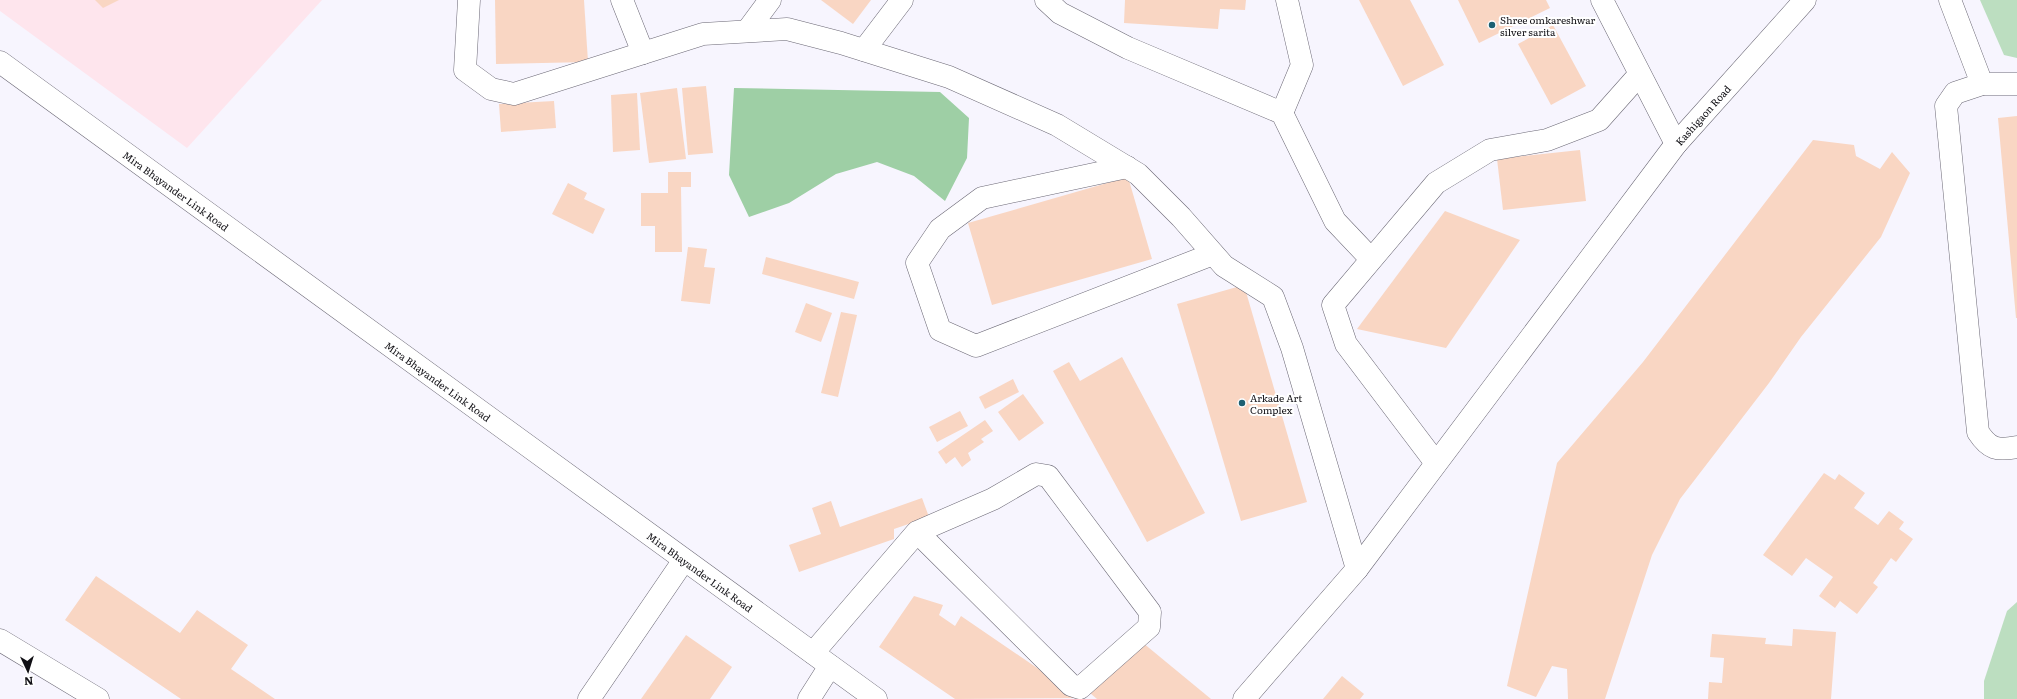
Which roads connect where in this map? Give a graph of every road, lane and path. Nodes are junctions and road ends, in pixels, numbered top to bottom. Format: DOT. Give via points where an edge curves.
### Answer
graph roads {
  1 [pos="469,0"];
  2 [pos="622,0"];
  3 [pos="770,0"];
  4 [pos="902,0"];
  5 [pos="1046,0"];
  6 [pos="1287,0"];
  7 [pos="1602,0"];
  8 [pos="1805,0"];
  9 [pos="1950,0"];
  10 [pos="748,32"];
  11 [pos="864,50"];
  12 [pos="643,53"];
  13 [pos="0,62"];
  14 [pos="1639,74"];
  15 [pos="1982,84"];
  16 [pos="2017,84"];
  17 [pos="1282,113"];
  18 [pos="1676,144"];
  19 [pos="1127,167"];
  20 [pos="1213,254"];
  21 [pos="1371,259"];
  22 [pos="2017,447"];
  23 [pos="1436,463"];
  24 [pos="917,532"];
  25 [pos="684,560"];
  26 [pos="1357,569"];
  27 [pos="0,640"];
  28 [pos="813,653"];
  29 [pos="830,666"];
  30 [pos="98,699"];
  31 [pos="589,699"];
  32 [pos="809,699"];
  33 [pos="876,699"];
  34 [pos="1244,699"];
  1 -- 12 [label="street" via="465,70 491,89 514,94"];
  2 -- 12 [label="street"];
  3 -- 10 [label="street"];
  4 -- 11 [label="street"];
  5 -- 17 [label="street" via="1060,13 1128,48"];
  6 -- 17 [label="street" via="1302,65"];
  7 -- 14 [label="street, Kashigaon Road"];
  8 -- 18 [label="street, Kashigaon Road"];
  9 -- 15 [label="street"];
  10 -- 11 [label="street" via="787,29"];
  10 -- 12 [label="street" via="703,34"];
  11 -- 19 [label="street" via="956,80 1058,125"];
  13 -- 25 [label="street, Mira Bhayander Link Road"];
  14 -- 18 [label="street, Kashigaon Road"];
  14 -- 21 [label="street" via="1599,120 1547,140 1490,150 1436,182"];
  15 -- 16 [label="street"];
  15 -- 22 [label="street" via="1955,93 1946,106 1947,129 1978,432 1986,444 2003,450"];
  17 -- 21 [label="street" via="1335,222"];
  18 -- 23 [label="street"];
  19 -- 20 [label="street" via="1138,174"];
  19 -- 20 [label="street" via="982,198 940,229 916,263 940,330 976,346"];
  20 -- 26 [label="street" via="1224,266 1273,297 1292,348"];
  21 -- 23 [label="street" via="1333,305 1346,344"];
  23 -- 26 [label="street"];
  24 -- 24 [label="street" via="993,499 1036,474 1048,476 1150,612 1149,627 1080,688 1071,685"];
  24 -- 28 [label="street"];
  25 -- 28 [label="street, Mira Bhayander Link Road"];
  25 -- 31 [label="street"];
  26 -- 34 [label="street"];
  27 -- 30 [label="street"];
  28 -- 29 [label="street, Mira Bhayander Link Road"];
  29 -- 32 [label="street"];
  29 -- 33 [label="street, Mira Bhayander Link Road"];
}
